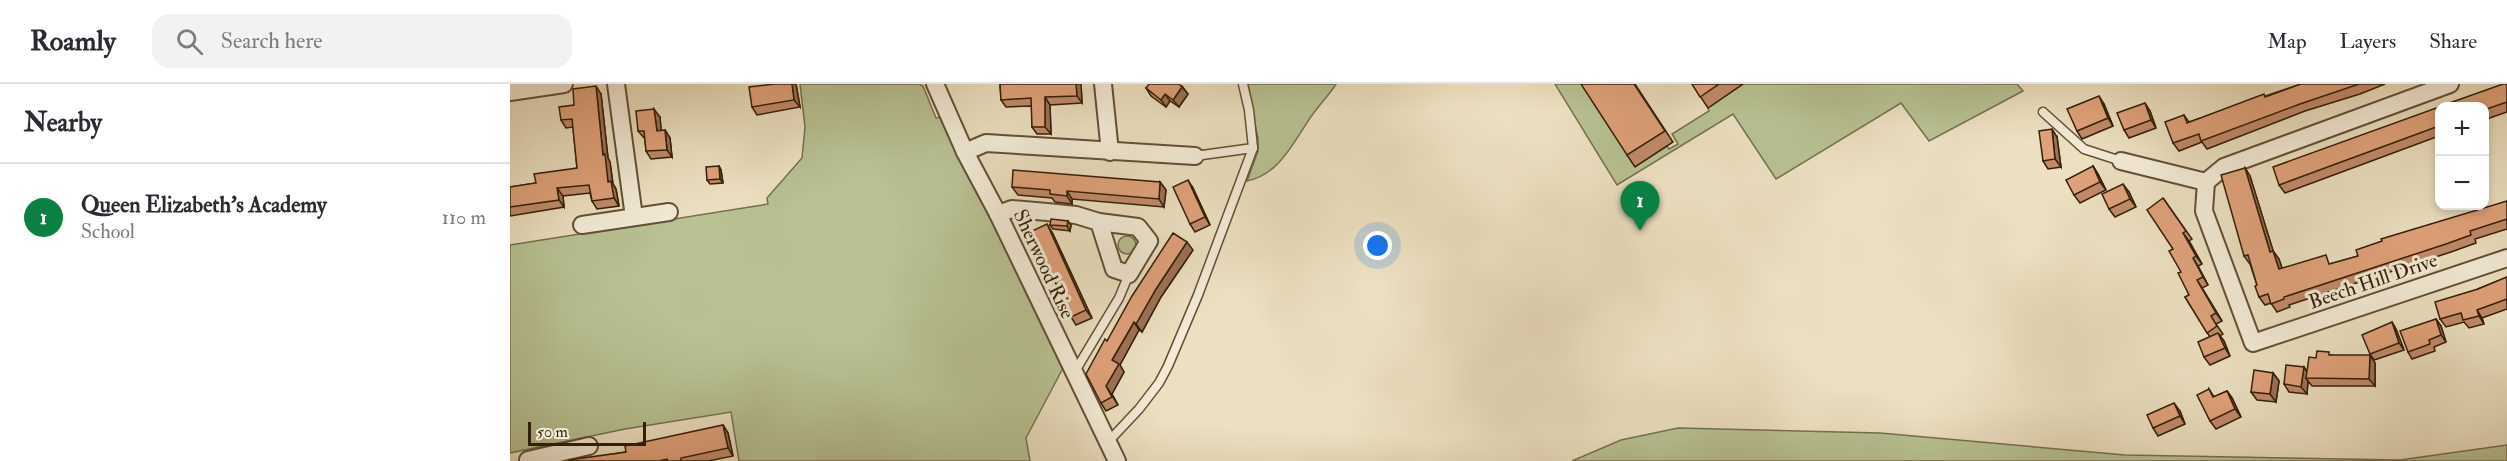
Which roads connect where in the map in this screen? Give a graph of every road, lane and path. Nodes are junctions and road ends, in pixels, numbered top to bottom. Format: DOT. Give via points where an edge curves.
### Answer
graph roads {
  1 [pos="564,84"];
  2 [pos="616,84"];
  3 [pos="935,84"];
  4 [pos="1103,84"];
  5 [pos="1243,84"];
  6 [pos="2450,84"];
  7 [pos="510,92"];
  8 [pos="2043,112"];
  9 [pos="1253,148"];
  10 [pos="965,152"];
  11 [pos="1110,152"];
  12 [pos="1195,156"];
  13 [pos="2121,161"];
  14 [pos="2206,182"];
  15 [pos="669,212"];
  16 [pos="998,214"];
  17 [pos="634,217"];
  18 [pos="1099,222"];
  19 [pos="582,225"];
  20 [pos="2507,258"];
  21 [pos="1129,274"];
  22 [pos="1073,374"];
  23 [pos="1107,443"];
  24 [pos="589,446"];
  25 [pos="556,457"];
  26 [pos="528,460"];
  27 [pos="1117,461"];
  1 -- 7 [label="street"];
  2 -- 17 [label="street"];
  3 -- 10 [label="street, Sherwood Rise"];
  4 -- 11 [label="street"];
  5 -- 9 [label="lane"];
  6 -- 14 [label="street" via="2224,167"];
  8 -- 13 [label="lane" via="2084,149"];
  9 -- 12 [label="lane"];
  9 -- 23 [label="lane" via="1168,366 1140,409"];
  10 -- 11 [label="street" via="986,143"];
  10 -- 16 [label="street, Sherwood Rise"];
  11 -- 12 [label="street"];
  13 -- 14 [label="street"];
  14 -- 20 [label="street, Beech Hill Drive" via="2204,211 2253,343"];
  15 -- 17 [label="street"];
  16 -- 18 [label="street" via="1012,209 1076,215"];
  16 -- 22 [label="street, Sherwood Rise"];
  17 -- 19 [label="street"];
  18 -- 21 [label="street" via="1114,269"];
  18 -- 21 [label="street" via="1138,226 1149,241"];
  21 -- 22 [label="lane" via="1119,298"];
  22 -- 23 [label="street, Sherwood Rise"];
  23 -- 27 [label="street, Sherwood Rise"];
  24 -- 25 [label="street"];
  25 -- 26 [label="street"];
}
